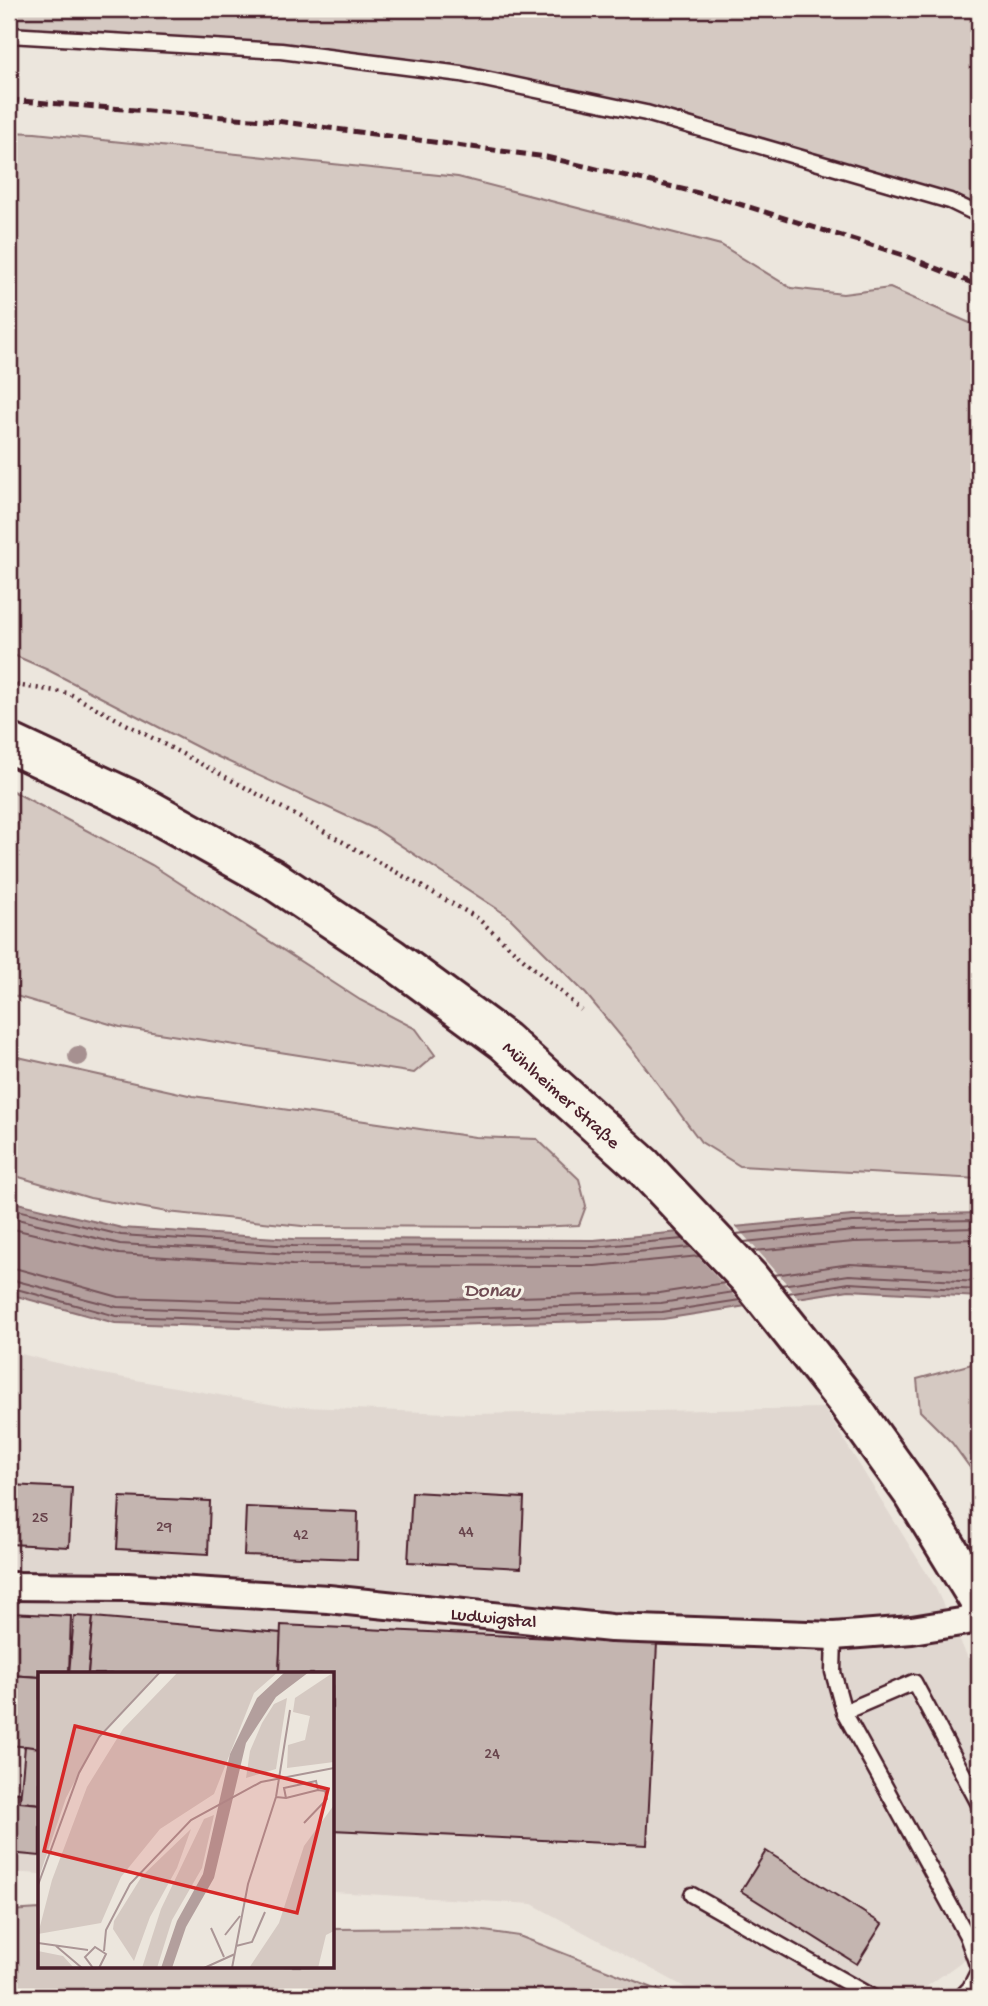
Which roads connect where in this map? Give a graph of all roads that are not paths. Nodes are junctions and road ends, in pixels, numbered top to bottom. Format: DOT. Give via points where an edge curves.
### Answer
graph roads {
  1 [pos="9,35"];
  2 [pos="979,215"];
  3 [pos="9,743"];
  4 [pos="9,1586"];
  5 [pos="979,1600"];
  6 [pos="979,1619"];
  7 [pos="834,1636"];
  8 [pos="844,1712"];
  9 [pos="979,1804"];
  10 [pos="692,1895"];
  11 [pos="973,1933"];
  12 [pos="873,1997"];
  13 [pos="961,1997"];
  1 -- 2 [label="lane" via="281,51 461,74 646,113 950,201"];
  3 -- 5 [label="main road, Mühlheimer Straße" via="135,802 271,878 504,1041 643,1166 749,1278 915,1496"];
  4 -- 7 [label="street, Ludwigstal" via="328,1598 611,1628"];
  6 -- 7 [label="street, Ludwigstal"];
  7 -- 8 [label="lane" via="833,1672"];
  8 -- 9 [label="lane" via="914,1682"];
  8 -- 11 [label="lane"];
  10 -- 12 [label="lane"];
  11 -- 13 [label="lane" via="979,1970"];
}
